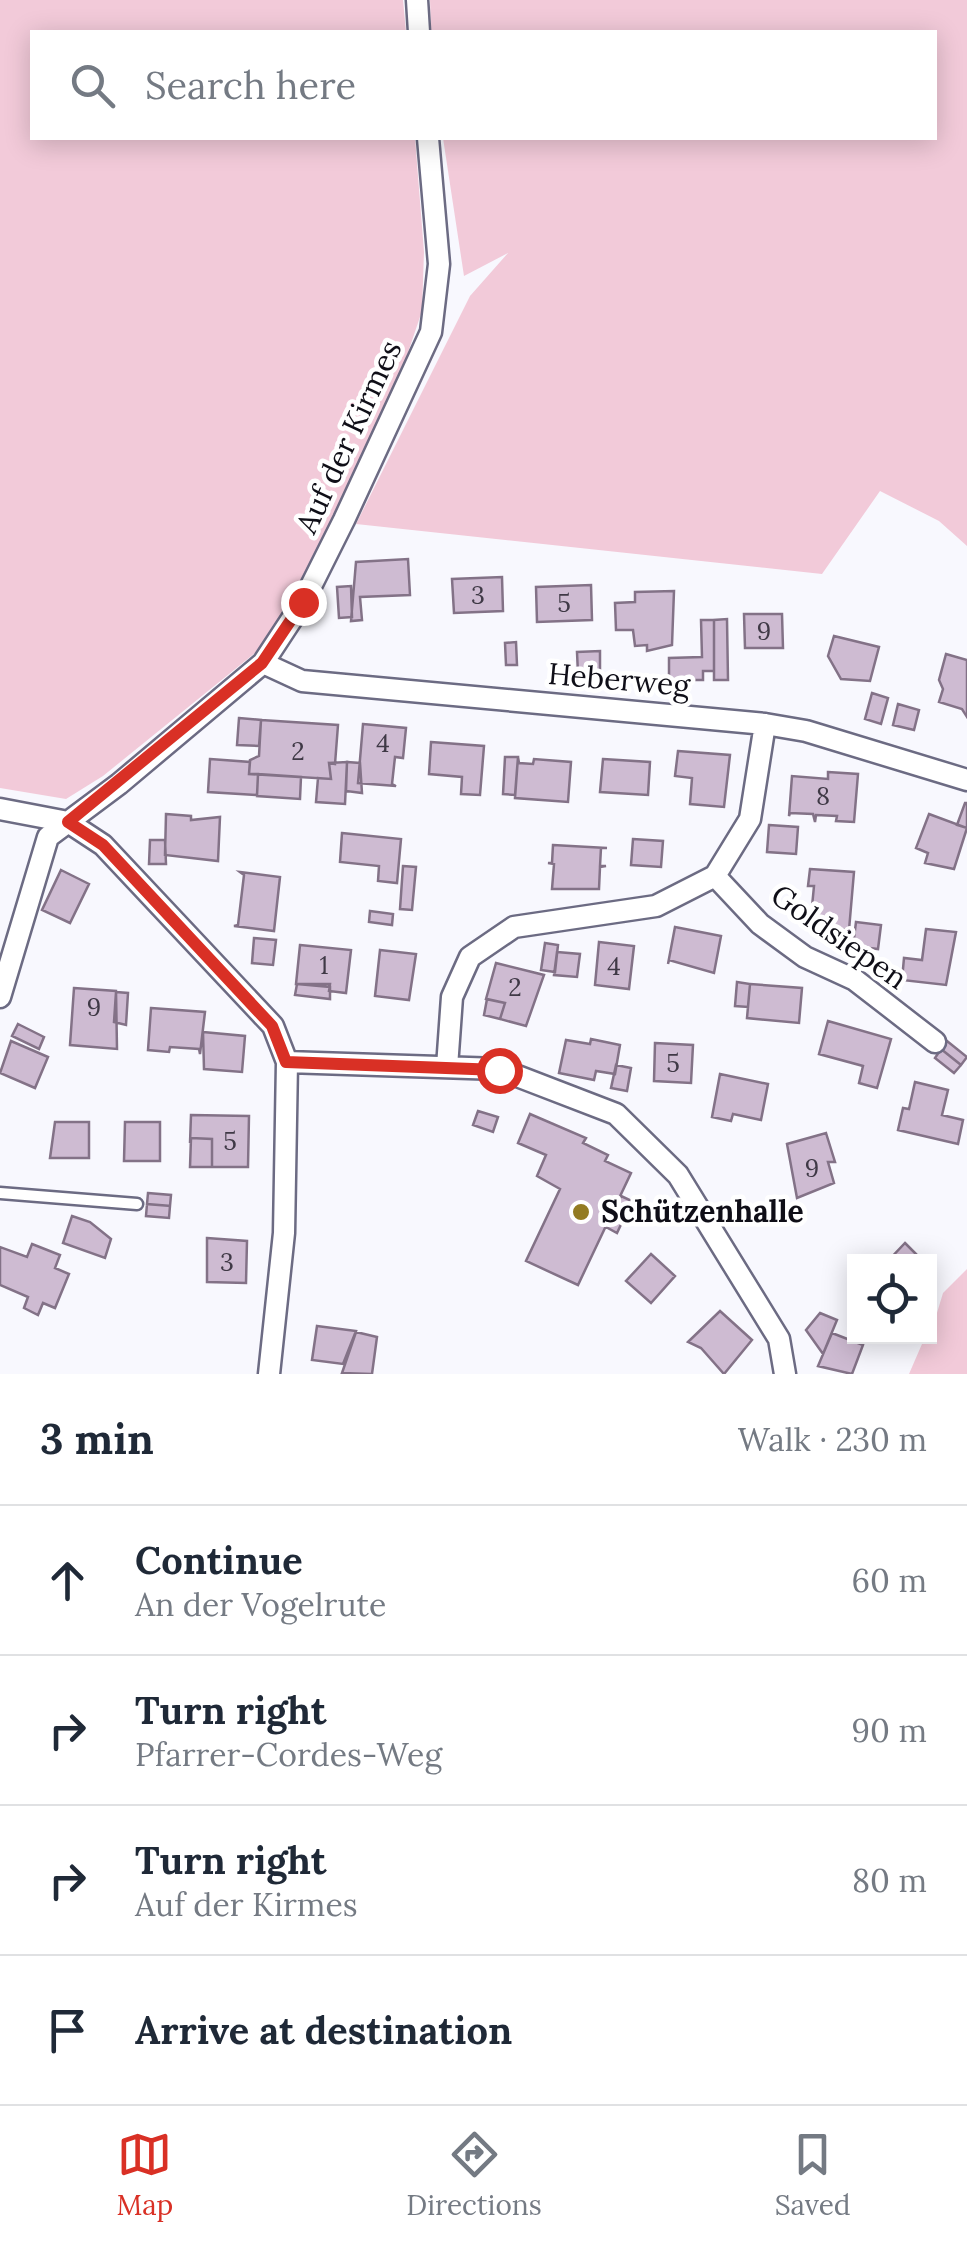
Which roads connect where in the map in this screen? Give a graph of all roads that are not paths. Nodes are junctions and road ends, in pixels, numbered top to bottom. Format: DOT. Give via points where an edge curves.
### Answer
graph roads {
  1 [pos="416,0"];
  2 [pos="419,30"];
  3 [pos="428,140"];
  4 [pos="262,663"];
  5 [pos="765,724"];
  6 [pos="967,780"];
  7 [pos="0,809"];
  8 [pos="68,822"];
  9 [pos="715,876"];
  10 [pos="0,997"];
  11 [pos="935,1042"];
  12 [pos="286,1062"];
  13 [pos="448,1067"];
  14 [pos="0,1193"];
  15 [pos="137,1204"];
  16 [pos="269,1374"];
  17 [pos="785,1374"];
  1 -- 2 [label="street"];
  3 -- 4 [label="street, Auf der Kirmes" via="439,264 432,332 303,602"];
  4 -- 5 [label="street, Heberweg" via="302,681"];
  4 -- 8 [label="street, Auf der Kirmes"];
  5 -- 6 [label="street, Heberweg"];
  5 -- 9 [label="street" via="750,818"];
  7 -- 8 [label="street"];
  8 -- 10 [label="street, Auf der Kirmes" via="41,852"];
  8 -- 12 [label="street" via="103,845 272,1026"];
  9 -- 11 [label="street, Goldsiepen" via="760,924 805,958 854,980"];
  9 -- 13 [label="street" via="656,906 514,927 470,958 452,997"];
  12 -- 13 [label="street"];
  12 -- 16 [label="street" via="284,1233"];
  13 -- 17 [label="street" via="499,1070 616,1114 678,1175 779,1339"];
  14 -- 15 [label="lane"];
}
